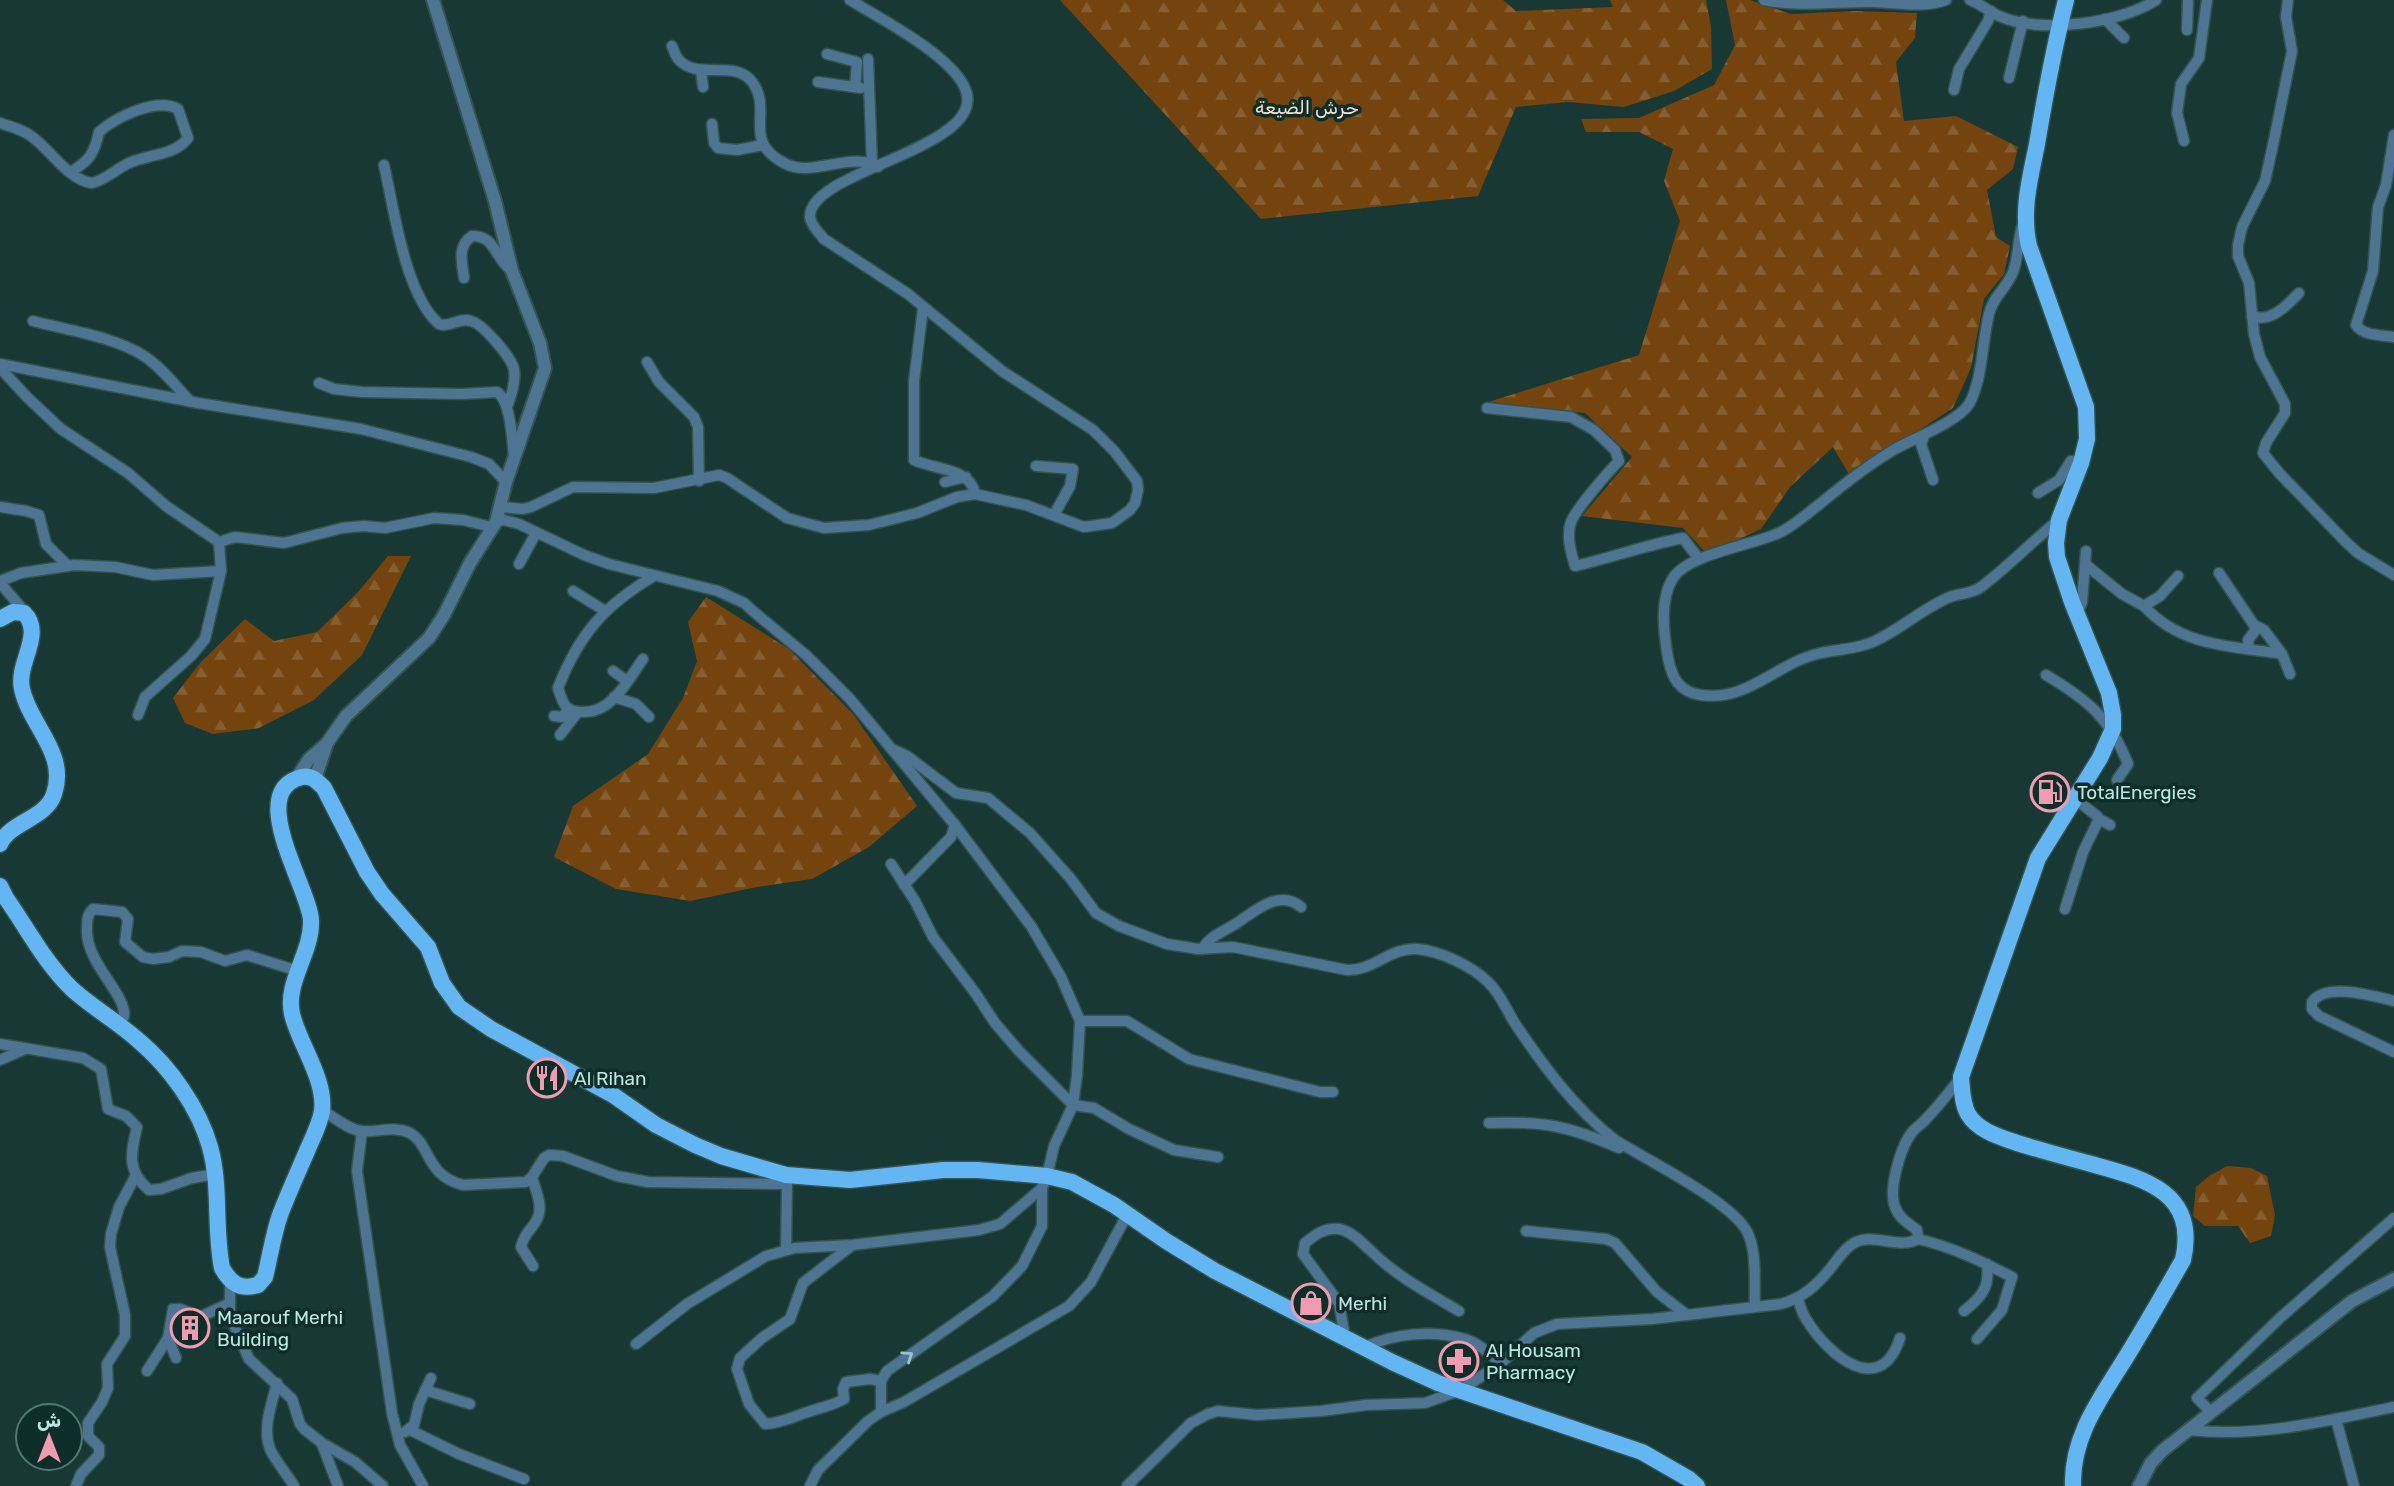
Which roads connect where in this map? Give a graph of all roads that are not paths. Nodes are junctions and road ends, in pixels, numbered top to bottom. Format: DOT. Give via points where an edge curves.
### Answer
graph roads {
  1 [pos="433,0"];
  2 [pos="850,0"];
  3 [pos="1764,0"];
  4 [pos="1946,0"];
  5 [pos="1970,0"];
  6 [pos="2066,0"];
  7 [pos="2156,0"];
  8 [pos="2189,0"];
  9 [pos="2207,0"];
  10 [pos="2288,0"];
  11 [pos="1830,2"];
  12 [pos="1991,11"];
  13 [pos="2027,18"];
  14 [pos="2105,19"];
  15 [pos="2059,27"];
  16 [pos="2187,30"];
  17 [pos="2124,38"];
  18 [pos="672,46"];
  19 [pos="827,54"];
  20 [pos="868,59"];
  21 [pos="701,70"];
  22 [pos="2008,78"];
  23 [pos="818,82"];
  24 [pos="703,87"];
  25 [pos="855,87"];
  26 [pos="868,89"];
  27 [pos="1954,90"];
  28 [pos="0,124"];
  29 [pos="712,124"];
  30 [pos="2394,135"];
  31 [pos="2184,141"];
  32 [pos="762,145"];
  33 [pos="384,165"];
  34 [pos="875,165"];
  35 [pos="71,172"];
  36 [pos="2025,221"];
  37 [pos="512,271"];
  38 [pos="464,278"];
  39 [pos="2299,293"];
  40 [pos="923,308"];
  41 [pos="2252,316"];
  42 [pos="33,321"];
  43 [pos="2394,337"];
  44 [pos="646,362"];
  45 [pos="0,366"];
  46 [pos="319,383"];
  47 [pos="188,399"];
  48 [pos="507,407"];
  49 [pos="1487,408"];
  50 [pos="1924,436"];
  51 [pos="514,458"];
  52 [pos="2081,463"];
  53 [pos="1036,466"];
  54 [pos="966,477"];
  55 [pos="1933,480"];
  56 [pos="699,481"];
  57 [pos="506,482"];
  58 [pos="944,482"];
  59 [pos="2038,493"];
  60 [pos="975,494"];
  61 [pos="0,507"];
  62 [pos="501,507"];
  63 [pos="1055,515"];
  64 [pos="2059,520"];
  65 [pos="493,525"];
  66 [pos="536,533"];
  67 [pos="219,542"];
  68 [pos="2086,551"];
  69 [pos="1699,559"];
  70 [pos="519,564"];
  71 [pos="2085,564"];
  72 [pos="68,566"];
  73 [pos="221,571"];
  74 [pos="2219,573"];
  75 [pos="2394,575"];
  76 [pos="654,576"];
  77 [pos="2178,576"];
  78 [pos="0,582"];
  79 [pos="573,591"];
  80 [pos="2144,606"];
  81 [pos="605,611"];
  82 [pos="2077,614"];
  83 [pos="0,619"];
  84 [pos="31,619"];
  85 [pos="2258,627"];
  86 [pos="2249,649"];
  87 [pos="2282,654"];
  88 [pos="643,659"];
  89 [pos="613,671"];
  90 [pos="2046,674"];
  91 [pos="2291,674"];
  92 [pos="627,681"];
  93 [pos="614,697"];
  94 [pos="573,711"];
  95 [pos="138,715"];
  96 [pos="554,716"];
  97 [pos="649,717"];
  98 [pos="2113,729"];
  99 [pos="560,735"];
  100 [pos="327,743"];
  101 [pos="888,747"];
  102 [pos="296,779"];
  103 [pos="315,779"];
  104 [pos="2117,780"];
  105 [pos="2074,798"];
  106 [pos="2099,819"];
  107 [pos="955,825"];
  108 [pos="2110,825"];
  109 [pos="0,844"];
  110 [pos="891,864"];
  111 [pos="904,885"];
  112 [pos="0,886"];
  113 [pos="1301,907"];
  114 [pos="2065,909"];
  115 [pos="1202,949"];
  116 [pos="298,971"];
  117 [pos="2394,1000"];
  118 [pos="1080,1021"];
  119 [pos="119,1026"];
  120 [pos="0,1044"];
  121 [pos="28,1048"];
  122 [pos="2394,1052"];
  123 [pos="0,1060"];
  124 [pos="1961,1077"];
  125 [pos="1333,1092"];
  126 [pos="1073,1105"];
  127 [pos="322,1110"];
  128 [pos="1489,1123"];
  129 [pos="362,1131"];
  130 [pos="1218,1157"];
  131 [pos="1646,1159"];
  132 [pos="216,1174"];
  133 [pos="136,1175"];
  134 [pos="532,1177"];
  135 [pos="787,1180"];
  136 [pos="1044,1182"];
  137 [pos="1127,1215"];
  138 [pos="2394,1218"];
  139 [pos="1526,1231"];
  140 [pos="1918,1239"];
  141 [pos="852,1245"];
  142 [pos="786,1250"];
  143 [pos="1987,1264"];
  144 [pos="533,1266"];
  145 [pos="2394,1279"];
  146 [pos="230,1282"];
  147 [pos="1798,1299"];
  148 [pos="230,1303"];
  149 [pos="1755,1306"];
  150 [pos="1459,1311"];
  151 [pos="1964,1311"];
  152 [pos="1687,1315"];
  153 [pos="168,1338"];
  154 [pos="1345,1338"];
  155 [pos="1900,1338"];
  156 [pos="1977,1339"];
  157 [pos="636,1344"];
  158 [pos="1364,1348"];
  159 [pos="176,1357"];
  160 [pos="1501,1363"];
  161 [pos="147,1371"];
  162 [pos="431,1378"];
  163 [pos="881,1381"];
  164 [pos="277,1383"];
  165 [pos="1461,1390"];
  166 [pos="425,1391"];
  167 [pos="470,1404"];
  168 [pos="2394,1407"];
  169 [pos="881,1412"];
  170 [pos="2211,1412"];
  171 [pos="2336,1419"];
  172 [pos="410,1430"];
  173 [pos="2189,1430"];
  174 [pos="398,1433"];
  175 [pos="322,1443"];
  176 [pos="524,1479"];
  177 [pos="76,1486"];
  178 [pos="294,1486"];
  179 [pos="338,1486"];
  180 [pos="383,1486"];
  181 [pos="423,1486"];
  182 [pos="810,1486"];
  183 [pos="1127,1486"];
  184 [pos="1697,1486"];
  185 [pos="2073,1486"];
  186 [pos="2140,1486"];
  187 [pos="2354,1486"];
  1 -- 37 [label="street"];
  2 -- 34 [label="street" via="921,45 964,87 965,107 953,125 916,149"];
  3 -- 11 [label="street" via="1805,6"];
  4 -- 11 [label="street" via="1926,4"];
  5 -- 12 [label="street"];
  6 -- 15 [label="main road"];
  7 -- 14 [label="street"];
  8 -- 16 [label="street"];
  9 -- 31 [label="street" via="2199,58 2180,84 2177,113"];
  10 -- 41 [label="street" via="2292,51 2274,140 2264,181 2238,245"];
  12 -- 13 [label="street" via="2000,17"];
  12 -- 27 [label="street" via="1959,69"];
  13 -- 15 [label="street"];
  13 -- 22 [label="street"];
  14 -- 15 [label="street"];
  14 -- 17 [label="street"];
  15 -- 36 [label="main road"];
  18 -- 21 [label="street" via="678,60"];
  19 -- 25 [label="street" via="857,62"];
  20 -- 26 [label="street"];
  21 -- 24 [label="street"];
  21 -- 32 [label="street" via="732,71 753,83"];
  23 -- 25 [label="street"];
  25 -- 26 [label="street"];
  26 -- 34 [label="street"];
  28 -- 35 [label="street" via="30,135"];
  29 -- 32 [label="street" via="718,148"];
  30 -- 43 [label="street" via="2378,207 2373,271 2356,325 2364,333"];
  32 -- 34 [label="street" via="785,163 799,167 849,162"];
  33 -- 48 [label="street" via="414,289 439,324 471,321 490,335 513,366"];
  34 -- 40 [label="street" via="829,189 816,201 810,219 824,239"];
  35 -- 35 [label="street" via="93,183 139,159 181,147 187,138 177,109 169,104 148,106 108,124 99,132 92,155"];
  36 -- 50 [label="street" via="2013,273 1995,296 1989,313 1969,404"];
  36 -- 52 [label="main road" via="2029,246 2087,407"];
  37 -- 38 [label="street" via="492,245 472,236 463,244"];
  37 -- 51 [label="street" via="545,368"];
  39 -- 41 [label="street" via="2274,314"];
  40 -- 54 [label="street" via="914,381 914,460"];
  40 -- 63 [label="street" via="1002,371 1093,430 1137,481 1135,503 1112,523 1084,527"];
  41 -- 75 [label="street" via="2260,358 2285,404 2264,448 2266,457 2353,548"];
  42 -- 47 [label="street" via="137,352"];
  44 -- 56 [label="street" via="694,417 700,437"];
  45 -- 47 [label="street"];
  45 -- 67 [label="street" via="61,429"];
  46 -- 48 [label="street" via="334,390 362,392 493,391 501,394"];
  47 -- 57 [label="street" via="361,429 471,457 489,464"];
  48 -- 51 [label="street"];
  49 -- 69 [label="street" via="1571,416 1615,450 1619,461 1571,522 1569,545 1575,566 1683,538"];
  50 -- 55 [label="street" via="1921,444"];
  50 -- 69 [label="street" via="1852,478 1788,528"];
  51 -- 57 [label="street"];
  52 -- 59 [label="street" via="2071,460 2059,480"];
  52 -- 64 [label="main road"];
  53 -- 63 [label="street" via="1073,469"];
  54 -- 58 [label="street"];
  54 -- 60 [label="street"];
  56 -- 60 [label="street" via="719,475 727,478 787,518 824,528 869,525"];
  56 -- 62 [label="street" via="654,488 573,487 531,507"];
  57 -- 62 [label="street"];
  60 -- 63 [label="street"];
  61 -- 72 [label="street" via="39,515 46,544"];
  62 -- 65 [label="street"];
  64 -- 69 [label="street" via="1980,587 1936,604 1874,642 1816,654 1735,693 1708,696 1690,692 1673,678 1665,638 1666,594 1678,571"];
  64 -- 82 [label="main road" via="2057,556"];
  65 -- 66 [label="street" via="504,520"];
  65 -- 67 [label="street" via="434,517 385,528 342,528 284,543 235,537"];
  65 -- 100 [label="street" via="429,638 346,716"];
  66 -- 70 [label="street"];
  66 -- 76 [label="street" via="609,564"];
  67 -- 73 [label="street"];
  68 -- 71 [label="street"];
  71 -- 80 [label="street"];
  71 -- 82 [label="street"];
  72 -- 73 [label="street" via="115,567 153,575"];
  72 -- 78 [label="street" via="21,573"];
  73 -- 95 [label="street" via="205,639 145,697"];
  74 -- 85 [label="street"];
  76 -- 81 [label="street"];
  76 -- 101 [label="street" via="718,591 744,603 841,690"];
  77 -- 80 [label="street"];
  78 -- 84 [label="street"];
  79 -- 81 [label="street"];
  80 -- 86 [label="street" via="2155,619 2186,635 2222,647"];
  81 -- 94 [label="street" via="579,643 558,688 565,706"];
  82 -- 98 [label="main road" via="2109,693"];
  83 -- 84 [label="main road" via="13,612"];
  84 -- 109 [label="main road" via="32,638 20,679 22,692 53,752 58,773 50,803"];
  85 -- 86 [label="street" via="2248,639"];
  85 -- 87 [label="street"];
  86 -- 87 [label="street"];
  87 -- 91 [label="street"];
  88 -- 92 [label="street"];
  89 -- 92 [label="street"];
  90 -- 98 [label="street" via="2087,701"];
  92 -- 93 [label="street"];
  93 -- 94 [label="street" via="592,712"];
  93 -- 97 [label="street" via="636,704"];
  94 -- 96 [label="street"];
  94 -- 99 [label="street"];
  98 -- 104 [label="street" via="2128,764"];
  98 -- 105 [label="main road"];
  100 -- 102 [label="street"];
  100 -- 103 [label="street"];
  101 -- 107 [label="street"];
  101 -- 115 [label="street" via="956,793 988,798 1046,850 1096,913 1167,944"];
  102 -- 103 [label="main road"];
  102 -- 116 [label="main road" via="284,790 279,810 285,850 310,907 312,923"];
  103 -- 135 [label="main road" via="335,807 367,872 428,947 458,1007 613,1095 656,1125"];
  105 -- 106 [label="street"];
  105 -- 124 [label="main road" via="2038,858"];
  106 -- 108 [label="street"];
  106 -- 114 [label="street"];
  107 -- 111 [label="street" via="951,837"];
  107 -- 118 [label="street" via="1031,926"];
  110 -- 111 [label="street"];
  111 -- 126 [label="street" via="933,937 995,1023"];
  112 -- 119 [label="main road" via="58,973"];
  113 -- 115 [label="street" via="1289,902 1262,904 1208,939"];
  115 -- 131 [label="street" via="1233,947 1358,970 1399,950 1443,955 1490,984 1570,1096 1607,1134"];
  116 -- 119 [label="street" via="247,955 225,961 191,951 160,959 143,957 125,942 128,919 122,912 93,909 88,914 86,941 123,1006"];
  116 -- 127 [label="main road" via="290,1002 292,1016 316,1076"];
  117 -- 122 [label="street" via="2336,992 2322,993 2312,1002 2319,1016"];
  118 -- 125 [label="street" via="1127,1021 1189,1059"];
  118 -- 126 [label="street"];
  119 -- 132 [label="main road" via="151,1052 175,1081 194,1110"];
  120 -- 121 [label="street"];
  121 -- 123 [label="street"];
  121 -- 133 [label="street" via="83,1058 101,1069 108,1109 126,1116 137,1127 130,1152"];
  124 -- 140 [label="street" via="1913,1130 1896,1172 1894,1207 1902,1220 1917,1230"];
  124 -- 185 [label="main road" via="1968,1114 1993,1135 2149,1182 2172,1200 2183,1220 2183,1260 2085,1427 2075,1455"];
  126 -- 130 [label="street" via="1094,1108 1174,1150"];
  126 -- 136 [label="street"];
  127 -- 129 [label="street"];
  127 -- 146 [label="main road" via="279,1218 265,1278 250,1287"];
  128 -- 131 [label="street" via="1565,1127"];
  129 -- 134 [label="street" via="412,1134 439,1172 463,1185 519,1183"];
  129 -- 174 [label="street" via="357,1171"];
  131 -- 149 [label="street" via="1696,1188 1744,1225 1752,1251"];
  132 -- 133 [label="street" via="154,1191"];
  132 -- 146 [label="main road" via="220,1258"];
  133 -- 177 [label="street" via="122,1200 110,1247 124,1307 125,1336 107,1364 107,1392 87,1427 99,1455"];
  134 -- 135 [label="street" via="544,1158 556,1154 630,1180"];
  134 -- 144 [label="street" via="540,1205 522,1247"];
  135 -- 136 [label="main road" via="850,1180 954,1170"];
  135 -- 142 [label="street"];
  136 -- 137 [label="main road" via="1072,1182"];
  136 -- 141 [label="street" via="1000,1224"];
  163 -- 136 [label="street, one-way" via="887,1371 993,1296 1021,1266 1042,1226"];
  137 -- 154 [label="main road" via="1215,1271"];
  137 -- 169 [label="street" via="1091,1282 1069,1306"];
  138 -- 170 [label="street" via="2197,1398"];
  139 -- 152 [label="street" via="1615,1243 1645,1280"];
  140 -- 143 [label="street"];
  140 -- 147 [label="street" via="1911,1243 1863,1239 1852,1244"];
  141 -- 142 [label="street"];
  141 -- 163 [label="street" via="803,1283 790,1320 740,1357 737,1368 749,1404 765,1424 836,1404 844,1399 846,1382"];
  142 -- 157 [label="street" via="766,1256 705,1292"];
  143 -- 151 [label="street" via="1988,1286"];
  143 -- 156 [label="street" via="2012,1277 2001,1310"];
  145 -- 170 [label="street" via="2351,1301"];
  146 -- 148 [label="street"];
  147 -- 149 [label="street"];
  147 -- 155 [label="street" via="1815,1332 1842,1360 1856,1367 1882,1366 1896,1351"];
  148 -- 153 [label="street" via="200,1317 173,1309"];
  148 -- 164 [label="street" via="243,1349 258,1369"];
  149 -- 152 [label="street"];
  150 -- 154 [label="street" via="1397,1273 1346,1231 1328,1230 1305,1243 1303,1254 1339,1303"];
  152 -- 160 [label="street" via="1558,1324 1534,1332"];
  153 -- 159 [label="street"];
  153 -- 161 [label="street"];
  154 -- 158 [label="main road"];
  158 -- 160 [label="street" via="1383,1339 1424,1333 1467,1339"];
  158 -- 165 [label="main road"];
  160 -- 165 [label="street"];
  162 -- 166 [label="street"];
  163 -- 169 [label="street"];
  164 -- 175 [label="street" via="292,1399 300,1424"];
  164 -- 178 [label="street" via="268,1441"];
  165 -- 183 [label="street" via="1425,1403 1257,1415 1218,1411 1191,1423"];
  165 -- 184 [label="main road" via="1642,1452"];
  166 -- 167 [label="street"];
  166 -- 172 [label="street"];
  168 -- 171 [label="street"];
  169 -- 182 [label="street" via="818,1470"];
  170 -- 173 [label="street"];
  171 -- 173 [label="street" via="2260,1432"];
  171 -- 187 [label="street"];
  172 -- 174 [label="street"];
  172 -- 176 [label="street"];
  173 -- 186 [label="street" via="2151,1463"];
  174 -- 181 [label="street" via="400,1446"];
  175 -- 179 [label="street"];
  175 -- 180 [label="street"];
}
